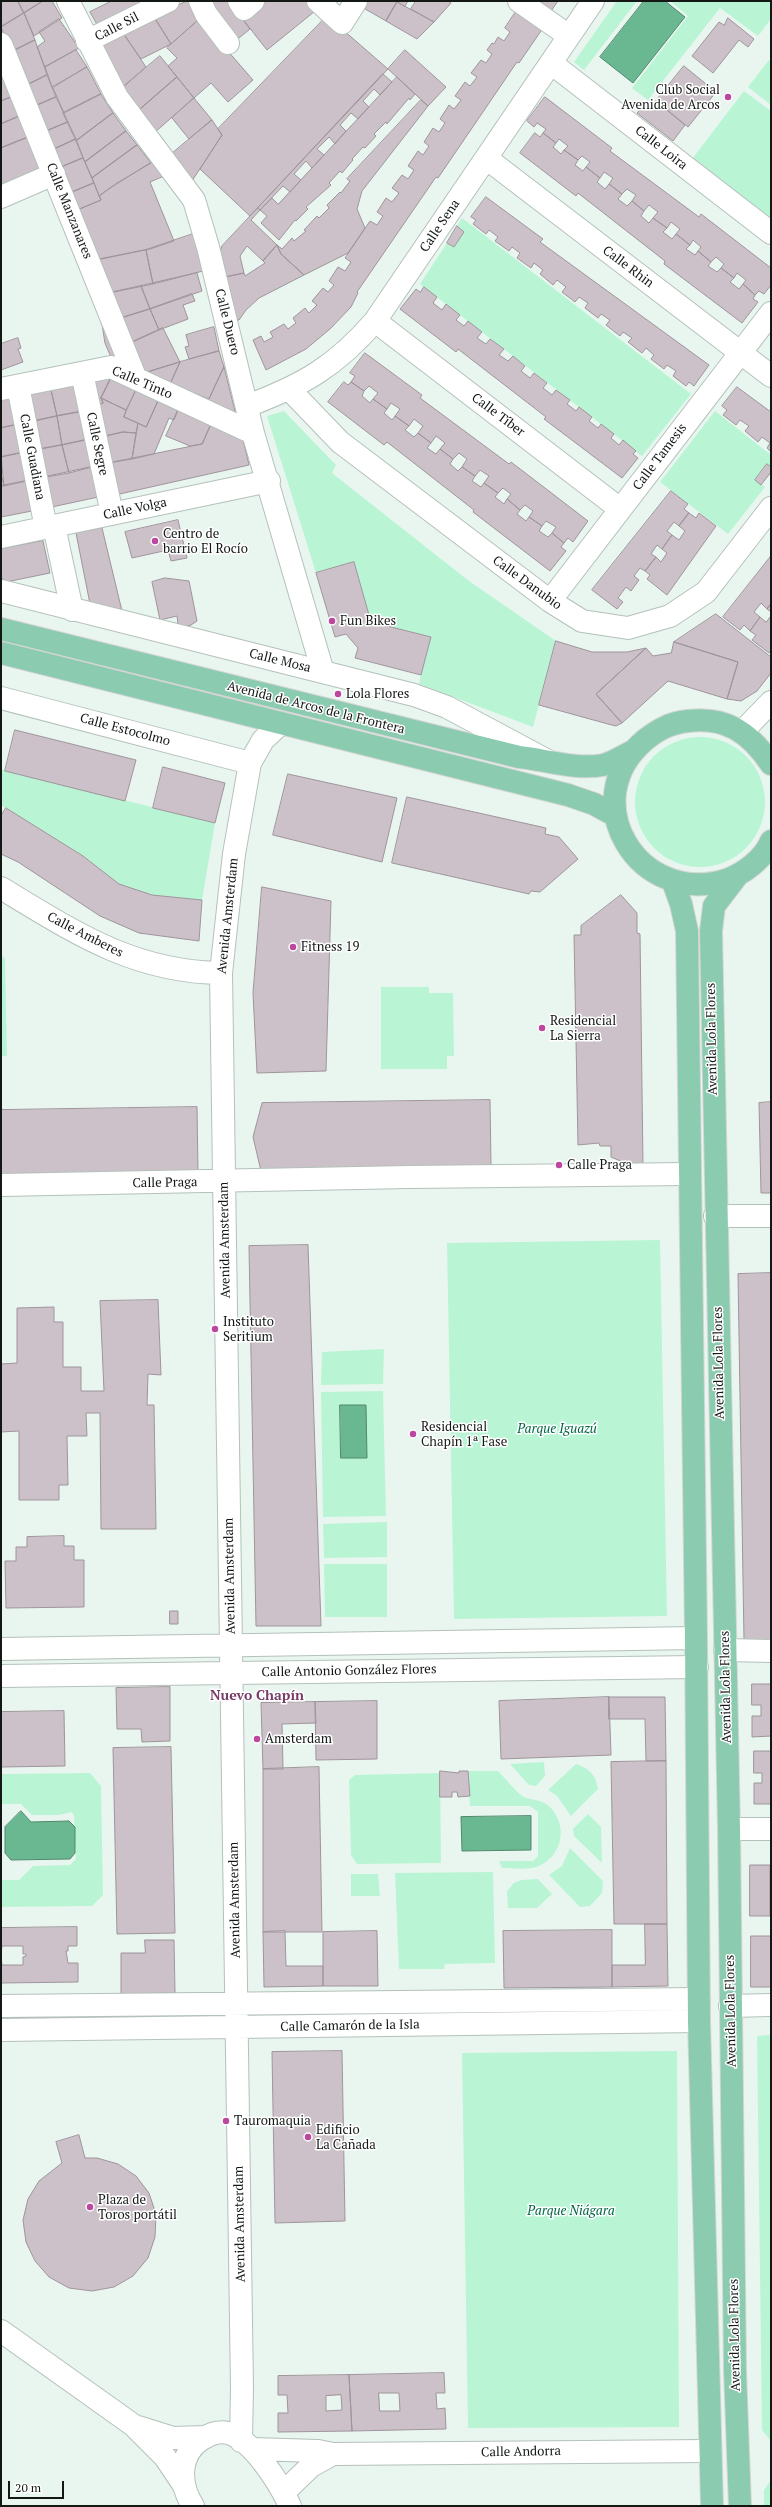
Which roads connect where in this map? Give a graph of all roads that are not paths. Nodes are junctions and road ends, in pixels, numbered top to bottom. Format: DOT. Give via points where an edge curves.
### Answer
graph roads {
  1 [pos="68,1"];
  2 [pos="168,1"];
  3 [pos="200,1"];
  4 [pos="318,1"];
  5 [pos="356,1"];
  6 [pos="519,1"];
  7 [pos="593,1"];
  8 [pos="569,36"];
  9 [pos="87,41"];
  10 [pos="228,43"];
  11 [pos="1,44"];
  12 [pos="551,63"];
  13 [pos="486,158"];
  14 [pos="54,174"];
  15 [pos="1,197"];
  16 [pos="771,233"];
  17 [pos="771,313"];
  18 [pos="375,321"];
  19 [pos="740,352"];
  20 [pos="82,373"];
  21 [pos="771,376"];
  22 [pos="136,379"];
  23 [pos="10,388"];
  24 [pos="290,390"];
  25 [pos="247,406"];
  26 [pos="253,433"];
  27 [pos="269,481"];
  28 [pos="771,508"];
  29 [pos="620,509"];
  30 [pos="112,514"];
  31 [pos="50,527"];
  32 [pos="1,537"];
  33 [pos="1,591"];
  34 [pos="550,601"];
  35 [pos="72,610"];
  36 [pos="1,628"];
  37 [pos="1,653"];
  38 [pos="323,672"];
  39 [pos="1,698"];
  40 [pos="771,702"];
  41 [pos="280,724"];
  42 [pos="742,732"];
  43 [pos="632,752"];
  44 [pos="548,760"];
  45 [pos="250,763"];
  46 [pos="771,764"];
  47 [pos="616,816"];
  48 [pos="771,844"];
  49 [pos="737,876"];
  50 [pos="673,882"];
  51 [pos="1,888"];
  52 [pos="221,973"];
  53 [pos="689,1174"];
  54 [pos="224,1182"];
  55 [pos="1,1185"];
  56 [pos="715,1216"];
  57 [pos="771,1216"];
  58 [pos="696,1638"];
  59 [pos="232,1646"];
  60 [pos="1,1649"];
  61 [pos="725,1650"];
  62 [pos="771,1651"];
  63 [pos="697,1667"];
  64 [pos="231,1672"];
  65 [pos="1,1676"];
  66 [pos="729,1829"];
  67 [pos="771,1829"];
  68 [pos="699,1999"];
  69 [pos="236,2003"];
  70 [pos="771,2005"];
  71 [pos="1,2006"];
  72 [pos="730,2006"];
  73 [pos="699,2021"];
  74 [pos="237,2028"];
  75 [pos="1,2030"];
  76 [pos="1,2331"];
  77 [pos="133,2425"];
  78 [pos="206,2437"];
  79 [pos="246,2445"];
  80 [pos="709,2451"];
  81 [pos="333,2454"];
  82 [pos="183,2484"];
  83 [pos="287,2499"];
  84 [pos="192,2506"];
  85 [pos="712,2506"];
  86 [pos="740,2506"];
  1 -- 9 [label="street, Calle Duero"];
  2 -- 9 [label="street, Calle Sil"];
  3 -- 10 [label="street" via="206,14"];
  4 -- 5 [label="street" via="342,23"];
  6 -- 8 [label="street"];
  7 -- 8 [label="street, Calle Sena"];
  8 -- 12 [label="street, Calle Sena"];
  9 -- 25 [label="street, Calle Duero" via="117,96 194,200"];
  11 -- 14 [label="street, Calle Manzanares"];
  12 -- 13 [label="street, Calle Sena"];
  12 -- 16 [label="street, Calle Loira"];
  13 -- 18 [label="street, Calle Sena"];
  13 -- 19 [label="street, Calle Rhin"];
  14 -- 15 [label="street"];
  14 -- 22 [label="street, Calle Manzanares"];
  17 -- 19 [label="street, Calle Tamesis"];
  18 -- 24 [label="street, Calle Sena" via="347,352 324,370"];
  18 -- 29 [label="street, Calle Tíber"];
  19 -- 21 [label="street, Calle Rhin"];
  19 -- 29 [label="street, Calle Tamesis"];
  20 -- 22 [label="street, Calle Tinto" via="111,367"];
  20 -- 23 [label="street, Calle Tinto"];
  20 -- 30 [label="street, Calle Segre"];
  22 -- 26 [label="street, Calle Tinto"];
  23 -- 31 [label="street, Calle Guadiana"];
  24 -- 25 [label="street, Calle Sena"];
  24 -- 34 [label="street, Calle Danubio" via="340,442"];
  25 -- 26 [label="street, Calle Duero"];
  26 -- 27 [label="street, Calle Duero"];
  27 -- 30 [label="street, Calle Volga"];
  27 -- 38 [label="street, Calle Duero"];
  28 -- 34 [label="street, Calle Danubio" via="706,592 670,616 628,628 582,621"];
  29 -- 34 [label="street, Calle Tamesis"];
  30 -- 31 [label="street, Calle Volga"];
  31 -- 32 [label="street, Calle Volga"];
  31 -- 35 [label="street, Calle Guadiana"];
  33 -- 35 [label="street, Calle Mosa"];
  35 -- 38 [label="street, Calle Mosa"];
  36 -- 44 [label="main road, Avenida de Arcos de la Frontera" via="482,750"];
  37 -- 41 [label="main road, Avenida de Arcos de la Frontera"];
  38 -- 44 [label="street, Calle Mosa" via="414,695 448,707"];
  39 -- 45 [label="street, Calle Estocolmo"];
  40 -- 42 [label="street"];
  41 -- 45 [label="street, Avenida Amsterdam" via="263,740"];
  41 -- 47 [label="main road, Avenida de Arcos de la Frontera" via="573,797 594,804"];
  42 -- 43 [label="main road" via="718,721 702,719 674,722 660,728"];
  42 -- 46 [label="main road" via="758,744"];
  43 -- 44 [label="main road, Avenida de Arcos de la Frontera" via="604,764 576,767"];
  43 -- 47 [label="main road" via="618,777 615,794"];
  45 -- 52 [label="street, Avenida Amsterdam" via="234,854"];
  47 -- 50 [label="main road" via="626,843 636,858 660,876"];
  48 -- 49 [label="main road" via="759,859"];
  49 -- 50 [label="main road" via="709,885"];
  49 -- 56 [label="main road, Avenida Lola Flores" via="714,906 711,925"];
  50 -- 53 [label="main road, Avenida Lola Flores" via="687,931"];
  51 -- 52 [label="street, Calle Amberes" via="68,929 120,955 190,972"];
  52 -- 54 [label="street, Avenida Amsterdam"];
  53 -- 54 [label="street, Calle Praga" via="409,1176"];
  53 -- 58 [label="main road, Avenida Lola Flores"];
  54 -- 55 [label="street, Calle Praga"];
  54 -- 59 [label="street, Avenida Amsterdam"];
  56 -- 57 [label="street"];
  56 -- 61 [label="main road, Avenida Lola Flores"];
  58 -- 59 [label="street, Calle Antonio González Flores"];
  58 -- 63 [label="main road, Avenida Lola Flores"];
  59 -- 60 [label="street, Calle Antonio González Flores"];
  59 -- 64 [label="street, Avenida Amsterdam"];
  61 -- 62 [label="street"];
  61 -- 66 [label="main road, Avenida Lola Flores"];
  63 -- 64 [label="street, Calle Antonio González Flores"];
  63 -- 68 [label="main road, Avenida Lola Flores"];
  64 -- 65 [label="street, Calle Antonio González Flores"];
  64 -- 69 [label="street, Avenida Amsterdam"];
  66 -- 67 [label="street"];
  66 -- 72 [label="main road, Avenida Lola Flores"];
  68 -- 69 [label="street, Calle Camarón de la Isla"];
  68 -- 73 [label="main road, Avenida Lola Flores"];
  69 -- 71 [label="street, Calle Camarón de la Isla"];
  69 -- 74 [label="street, Avenida Amsterdam"];
  70 -- 72 [label="street"];
  72 -- 86 [label="main road, Avenida Lola Flores" via="735,2371"];
  73 -- 74 [label="street, Calle Camarón de la Isla"];
  73 -- 80 [label="main road, Avenida Lola Flores"];
  74 -- 75 [label="street, Calle Camarón de la Isla"];
  74 -- 79 [label="street, Avenida Amsterdam"];
  76 -- 77 [label="street"];
  77 -- 78 [label="street" via="173,2438"];
  77 -- 82 [label="street" via="165,2457"];
  78 -- 79 [label="street" via="216,2432 228,2433"];
  78 -- 82 [label="street" via="194,2444 186,2457"];
  79 -- 81 [label="street, Calle Andorra"];
  79 -- 83 [label="street"];
  80 -- 81 [label="street, Calle Andorra"];
  80 -- 85 [label="main road, Avenida Lola Flores"];
  81 -- 83 [label="street, Calle Andorra" via="311,2466"];
  82 -- 84 [label="street"];
}
